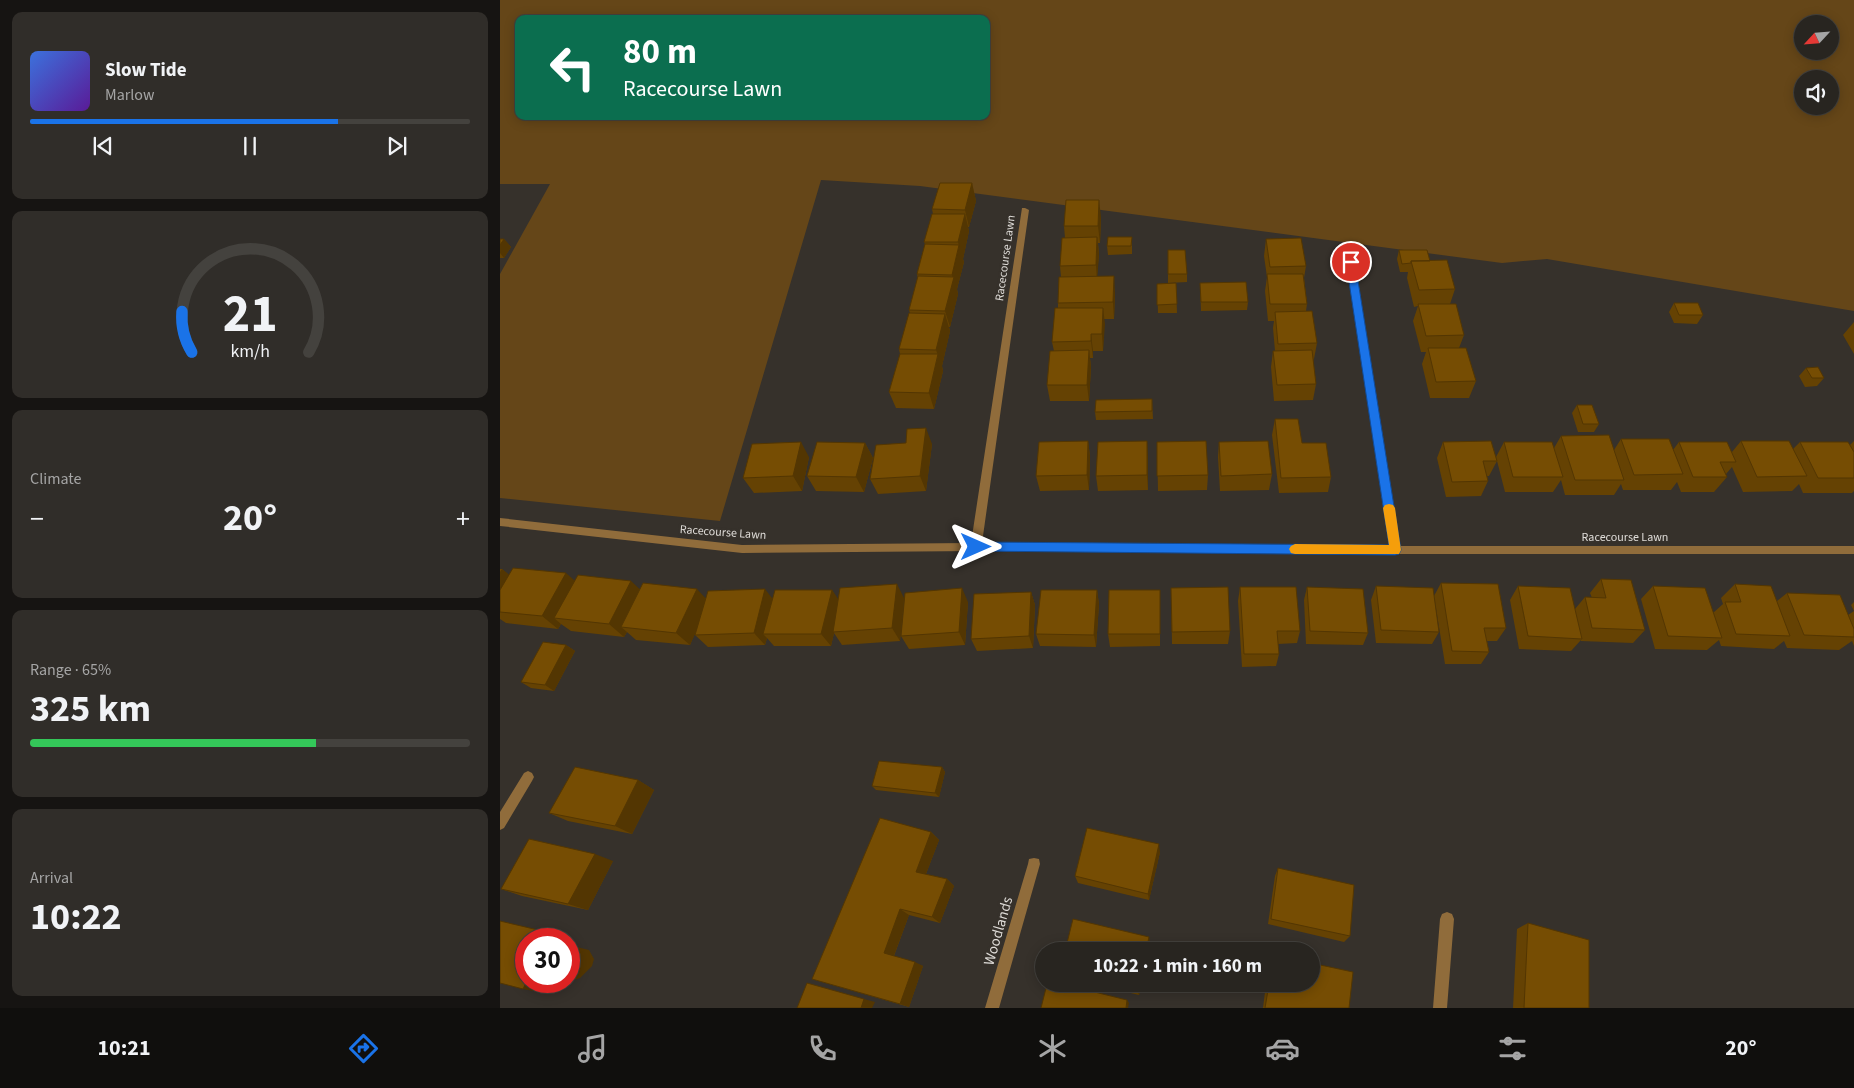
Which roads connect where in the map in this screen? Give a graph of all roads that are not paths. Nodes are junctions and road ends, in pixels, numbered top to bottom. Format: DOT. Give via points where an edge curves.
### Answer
graph roads {
  1 [pos="1025,210"];
  2 [pos="1351,262"];
  3 [pos="500,522"];
  4 [pos="976,547"];
  5 [pos="1395,550"];
  6 [pos="1854,550"];
  7 [pos="528,777"];
  8 [pos="500,824"];
  9 [pos="1034,864"];
  10 [pos="1447,919"];
  11 [pos="992,1008"];
  12 [pos="1440,1008"];
  1 -- 4 [label="street, Racecourse Lawn"];
  2 -- 5 [label="street"];
  3 -- 4 [label="street, Racecourse Lawn" via="742,549"];
  4 -- 5 [label="street, Racecourse Lawn"];
  5 -- 6 [label="street, Racecourse Lawn"];
  7 -- 8 [label="street"];
  9 -- 11 [label="street, Woodlands"];
  10 -- 12 [label="street"];
}
